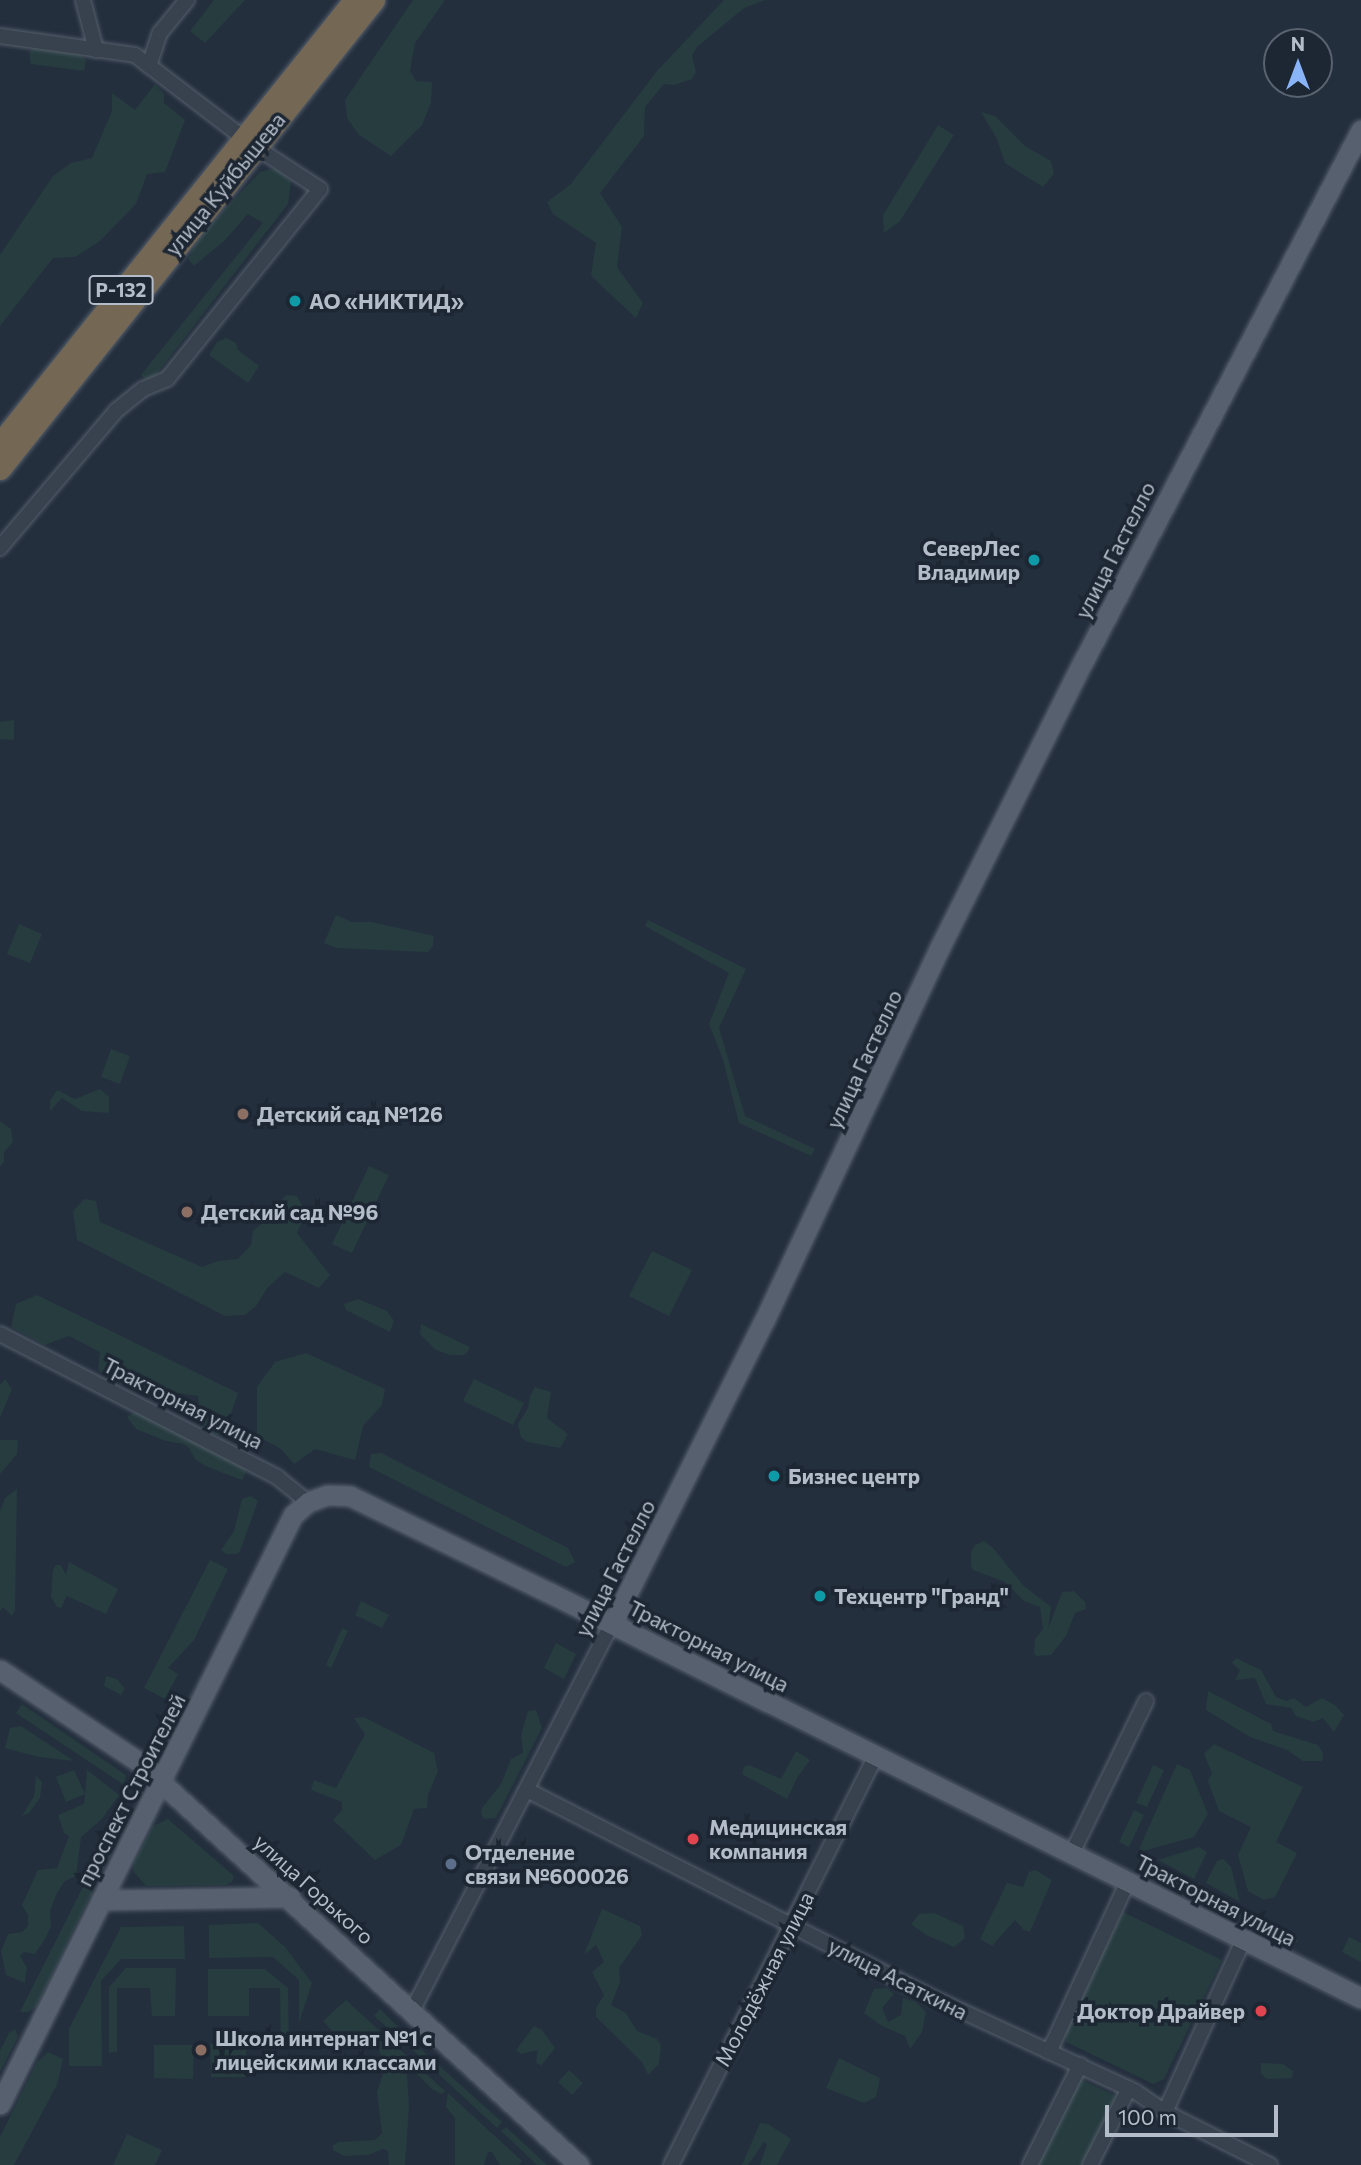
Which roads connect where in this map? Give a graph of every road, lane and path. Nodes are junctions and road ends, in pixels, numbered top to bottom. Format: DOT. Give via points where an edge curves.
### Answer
graph roads {
  1 [pos="83,0"];
  2 [pos="187,0"];
  3 [pos="354,0"];
  4 [pos="374,0"];
  5 [pos="0,36"];
  6 [pos="96,50"];
  7 [pos="149,66"];
  8 [pos="1361,130"];
  9 [pos="248,142"];
  10 [pos="0,443"];
  11 [pos="0,469"];
  12 [pos="0,548"];
  13 [pos="0,1334"];
  14 [pos="308,1502"];
  15 [pos="612,1623"];
  16 [pos="0,1670"];
  17 [pos="1146,1701"];
  18 [pos="876,1755"];
  19 [pos="160,1781"];
  20 [pos="527,1790"];
  21 [pos="1072,1853"];
  22 [pos="1128,1881"];
  23 [pos="290,1897"];
  24 [pos="101,1900"];
  25 [pos="790,1924"];
  26 [pos="1244,1939"];
  27 [pos="1361,1998"];
  28 [pos="413,2010"];
  29 [pos="1049,2052"];
  30 [pos="1080,2065"];
  31 [pos="1129,2088"];
  32 [pos="0,2104"];
  33 [pos="1165,2112"];
  34 [pos="579,2165"];
  35 [pos="671,2165"];
  36 [pos="1030,2165"];
  37 [pos="1090,2165"];
  38 [pos="1270,2165"];
  1 -- 6 [label="street"];
  2 -- 7 [label="street" via="160,33"];
  3 -- 9 [label="highway, улица Куйбышева / Р-132"];
  4 -- 9 [label="highway, улица Куйбышева / Р-132"];
  5 -- 6 [label="street"];
  6 -- 7 [label="street" via="135,55"];
  7 -- 9 [label="street"];
  8 -- 15 [label="main road, улица Гастелло" via="940,947 764,1321"];
  9 -- 10 [label="highway, улица Куйбышева / Р-132"];
  9 -- 11 [label="highway, улица Куйбышева / Р-132"];
  9 -- 12 [label="street" via="320,189 167,379 136,394 116,411"];
  13 -- 14 [label="street, Тракторная улица" via="277,1477"];
  14 -- 15 [label="main road, Тракторная улица" via="327,1495 349,1496"];
  14 -- 19 [label="main road, проспект Строителей" via="293,1515"];
  15 -- 18 [label="main road, Тракторная улица"];
  15 -- 20 [label="street, улица Гастелло"];
  16 -- 19 [label="main road, улица Горького" via="139,1762"];
  17 -- 21 [label="street"];
  18 -- 21 [label="main road, Тракторная улица"];
  18 -- 25 [label="street, Молодёжная улица"];
  19 -- 23 [label="main road, улица Горького"];
  19 -- 24 [label="main road, проспект Строителей"];
  20 -- 25 [label="street, улица Асаткина"];
  20 -- 28 [label="street, улица Гастелло"];
  21 -- 22 [label="main road, Тракторная улица"];
  22 -- 26 [label="main road, Тракторная улица"];
  22 -- 29 [label="street"];
  23 -- 24 [label="main road"];
  23 -- 28 [label="main road, улица Горького"];
  24 -- 32 [label="main road, проспект Строителей"];
  25 -- 29 [label="street, улица Асаткина"];
  25 -- 35 [label="street, Молодёжная улица"];
  26 -- 27 [label="main road, Тракторная улица"];
  26 -- 33 [label="street"];
  28 -- 34 [label="main road, улица Горького"];
  29 -- 30 [label="street, улица Асаткина"];
  30 -- 31 [label="street, улица Асаткина"];
  30 -- 36 [label="street"];
  31 -- 33 [label="street, улица Асаткина"];
  31 -- 37 [label="street"];
  33 -- 38 [label="street, улица Асаткина"];
}
